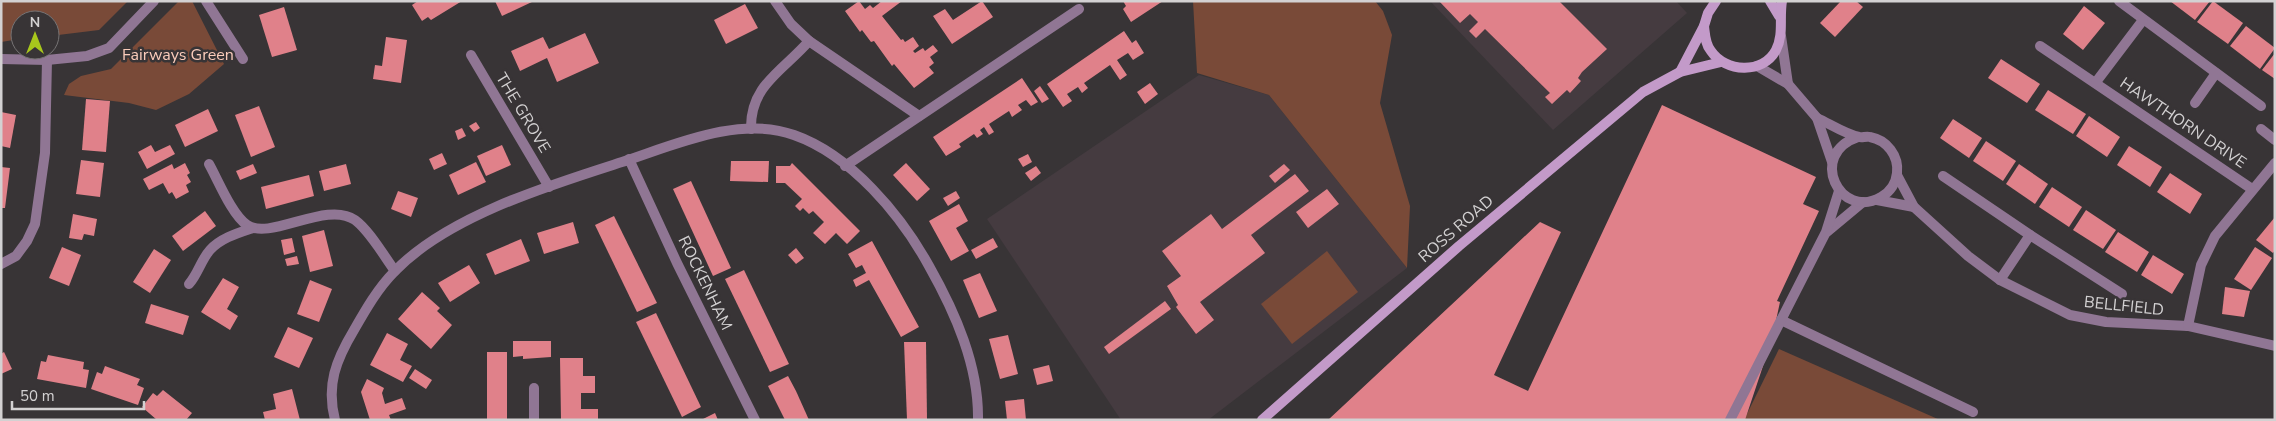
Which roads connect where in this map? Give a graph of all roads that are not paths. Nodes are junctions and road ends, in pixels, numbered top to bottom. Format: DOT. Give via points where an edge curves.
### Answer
graph roads {
  1 [pos="154,1"];
  2 [pos="206,1"];
  3 [pos="775,1"];
  4 [pos="1716,1"];
  5 [pos="1770,1"];
  6 [pos="1782,1"];
  7 [pos="2119,1"];
  8 [pos="1079,8"];
  9 [pos="1780,16"];
  10 [pos="2143,20"];
  11 [pos="1704,26"];
  12 [pos="1782,36"];
  13 [pos="810,41"];
  14 [pos="2040,46"];
  15 [pos="471,55"];
  16 [pos="60,59"];
  17 [pos="243,59"];
  18 [pos="47,60"];
  19 [pos="1721,62"];
  20 [pos="1757,66"];
  21 [pos="1680,72"];
  22 [pos="2216,73"];
  23 [pos="2096,82"];
  24 [pos="1788,84"];
  25 [pos="2195,102"];
  26 [pos="2261,106"];
  27 [pos="919,116"];
  28 [pos="1817,118"];
  29 [pos="751,129"];
  30 [pos="2261,129"];
  31 [pos="1858,137"];
  32 [pos="2275,140"];
  33 [pos="630,159"];
  34 [pos="1832,162"];
  35 [pos="2275,163"];
  36 [pos="209,164"];
  37 [pos="845,166"];
  38 [pos="1897,175"];
  39 [pos="1942,176"];
  40 [pos="549,187"];
  41 [pos="2252,189"];
  42 [pos="1839,191"];
  43 [pos="1877,200"];
  44 [pos="1862,202"];
  45 [pos="1914,207"];
  46 [pos="252,228"];
  47 [pos="1826,232"];
  48 [pos="2030,235"];
  49 [pos="1,264"];
  50 [pos="395,271"];
  51 [pos="2000,280"];
  52 [pos="189,284"];
  53 [pos="2122,294"];
  54 [pos="1781,320"];
  55 [pos="2188,326"];
  56 [pos="2275,346"];
  57 [pos="534,388"];
  58 [pos="1973,412"];
  59 [pos="335,420"];
  60 [pos="534,420"];
  61 [pos="755,420"];
  62 [pos="978,420"];
  63 [pos="1262,420"];
  64 [pos="1730,420"];
  1 -- 16 [label="street" via="109,48 87,56"];
  2 -- 17 [label="street"];
  3 -- 13 [label="street" via="790,24"];
  4 -- 11 [label="main road"];
  5 -- 9 [label="main road"];
  6 -- 9 [label="main road"];
  7 -- 10 [label="street"];
  8 -- 27 [label="street"];
  9 -- 12 [label="main road"];
  10 -- 22 [label="street"];
  10 -- 23 [label="street, HAWTHORN DRIVE"];
  11 -- 19 [label="main road" via="1707,45"];
  11 -- 21 [label="main road"];
  12 -- 20 [label="main road" via="1775,52"];
  12 -- 24 [label="street"];
  13 -- 27 [label="street"];
  13 -- 29 [label="street" via="759,92 752,107"];
  14 -- 23 [label="street, HAWTHORN DRIVE"];
  15 -- 40 [label="street, THE GROVE"];
  18 -- 49 [label="street" via="45,153 35,224 16,256"];
  19 -- 20 [label="main road" via="1737,68"];
  19 -- 21 [label="main road, ROSS ROAD"];
  20 -- 24 [label="street"];
  21 -- 63 [label="main road, ROSS ROAD" via="1643,92 1590,134"];
  22 -- 25 [label="street, HAWTHORN DRIVE"];
  22 -- 26 [label="street"];
  23 -- 41 [label="street, HAWTHORN DRIVE"];
  24 -- 28 [label="street"];
  27 -- 37 [label="street"];
  28 -- 31 [label="street"];
  28 -- 34 [label="street"];
  29 -- 33 [label="street" via="708,136"];
  29 -- 37 [label="street" via="794,135"];
  30 -- 32 [label="street"];
  31 -- 34 [label="street" via="1842,145"];
  31 -- 38 [label="street" via="1879,140 1888,146 1897,164"];
  33 -- 40 [label="street"];
  33 -- 61 [label="street, ROCKENHAM" via="677,263"];
  34 -- 42 [label="street" via="1834,182"];
  35 -- 41 [label="street"];
  36 -- 46 [label="street" via="238,217"];
  37 -- 62 [label="street" via="890,208 934,273 967,352 977,394"];
  38 -- 43 [label="street" via="1893,186"];
  38 -- 45 [label="street, BELLFIELD"];
  39 -- 48 [label="street"];
  40 -- 50 [label="street" via="451,230"];
  41 -- 55 [label="street" via="2215,236 2201,265"];
  42 -- 44 [label="street"];
  42 -- 47 [label="street"];
  43 -- 44 [label="street"];
  43 -- 45 [label="street"];
  44 -- 47 [label="street"];
  45 -- 51 [label="street, BELLFIELD"];
  46 -- 50 [label="street" via="264,229 330,215 350,217 362,227"];
  46 -- 52 [label="street" via="236,233 211,250"];
  47 -- 54 [label="street"];
  48 -- 51 [label="street"];
  48 -- 53 [label="street"];
  50 -- 59 [label="street" via="365,310 335,364 331,395"];
  51 -- 55 [label="street, BELLFIELD" via="2070,315 2106,322"];
  54 -- 58 [label="street"];
  54 -- 64 [label="street"];
  55 -- 56 [label="street, BELLFIELD"];
  57 -- 60 [label="street"];
}
